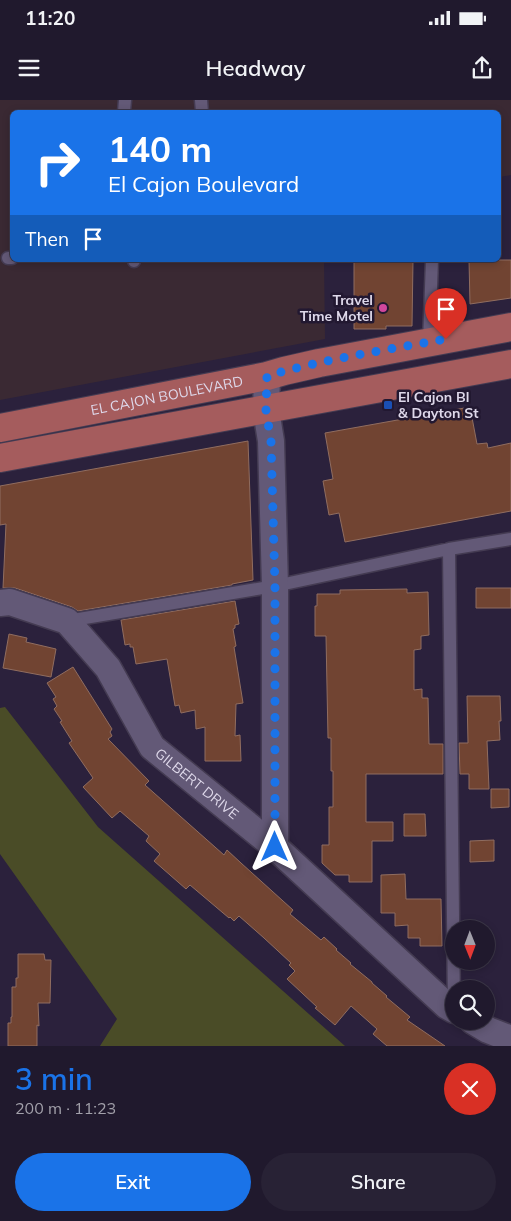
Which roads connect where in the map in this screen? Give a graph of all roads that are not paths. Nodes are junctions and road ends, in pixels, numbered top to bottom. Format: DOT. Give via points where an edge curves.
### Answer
graph roads {
  1 [pos="432,262"];
  2 [pos="511,327"];
  3 [pos="429,342"];
  4 [pos="511,364"];
  5 [pos="267,376"];
  6 [pos="266,410"];
  7 [pos="0,428"];
  8 [pos="0,458"];
  9 [pos="511,540"];
  10 [pos="449,549"];
  11 [pos="275,586"];
  12 [pos="0,602"];
  13 [pos="67,621"];
  14 [pos="275,847"];
  15 [pos="454,980"];
  16 [pos="445,1004"];
  17 [pos="488,1030"];
  18 [pos="511,1038"];
  1 -- 3 [label="lane"];
  2 -- 3 [label="main road, EL CAJON BOULEVARD"];
  3 -- 5 [label="main road, EL CAJON BOULEVARD"];
  4 -- 6 [label="main road"];
  5 -- 6 [label="street"];
  5 -- 7 [label="main road, EL CAJON BOULEVARD"];
  6 -- 8 [label="main road"];
  6 -- 11 [label="street" via="271,441"];
  9 -- 10 [label="lane"];
  10 -- 11 [label="lane"];
  10 -- 15 [label="lane"];
  11 -- 13 [label="lane"];
  11 -- 14 [label="street"];
  12 -- 13 [label="street" via="10,602"];
  13 -- 14 [label="street, GILBERT DRIVE" via="108,668 152,746"];
  14 -- 16 [label="street, GILBERT DRIVE"];
  17 -- 18 [label="street"];
}
